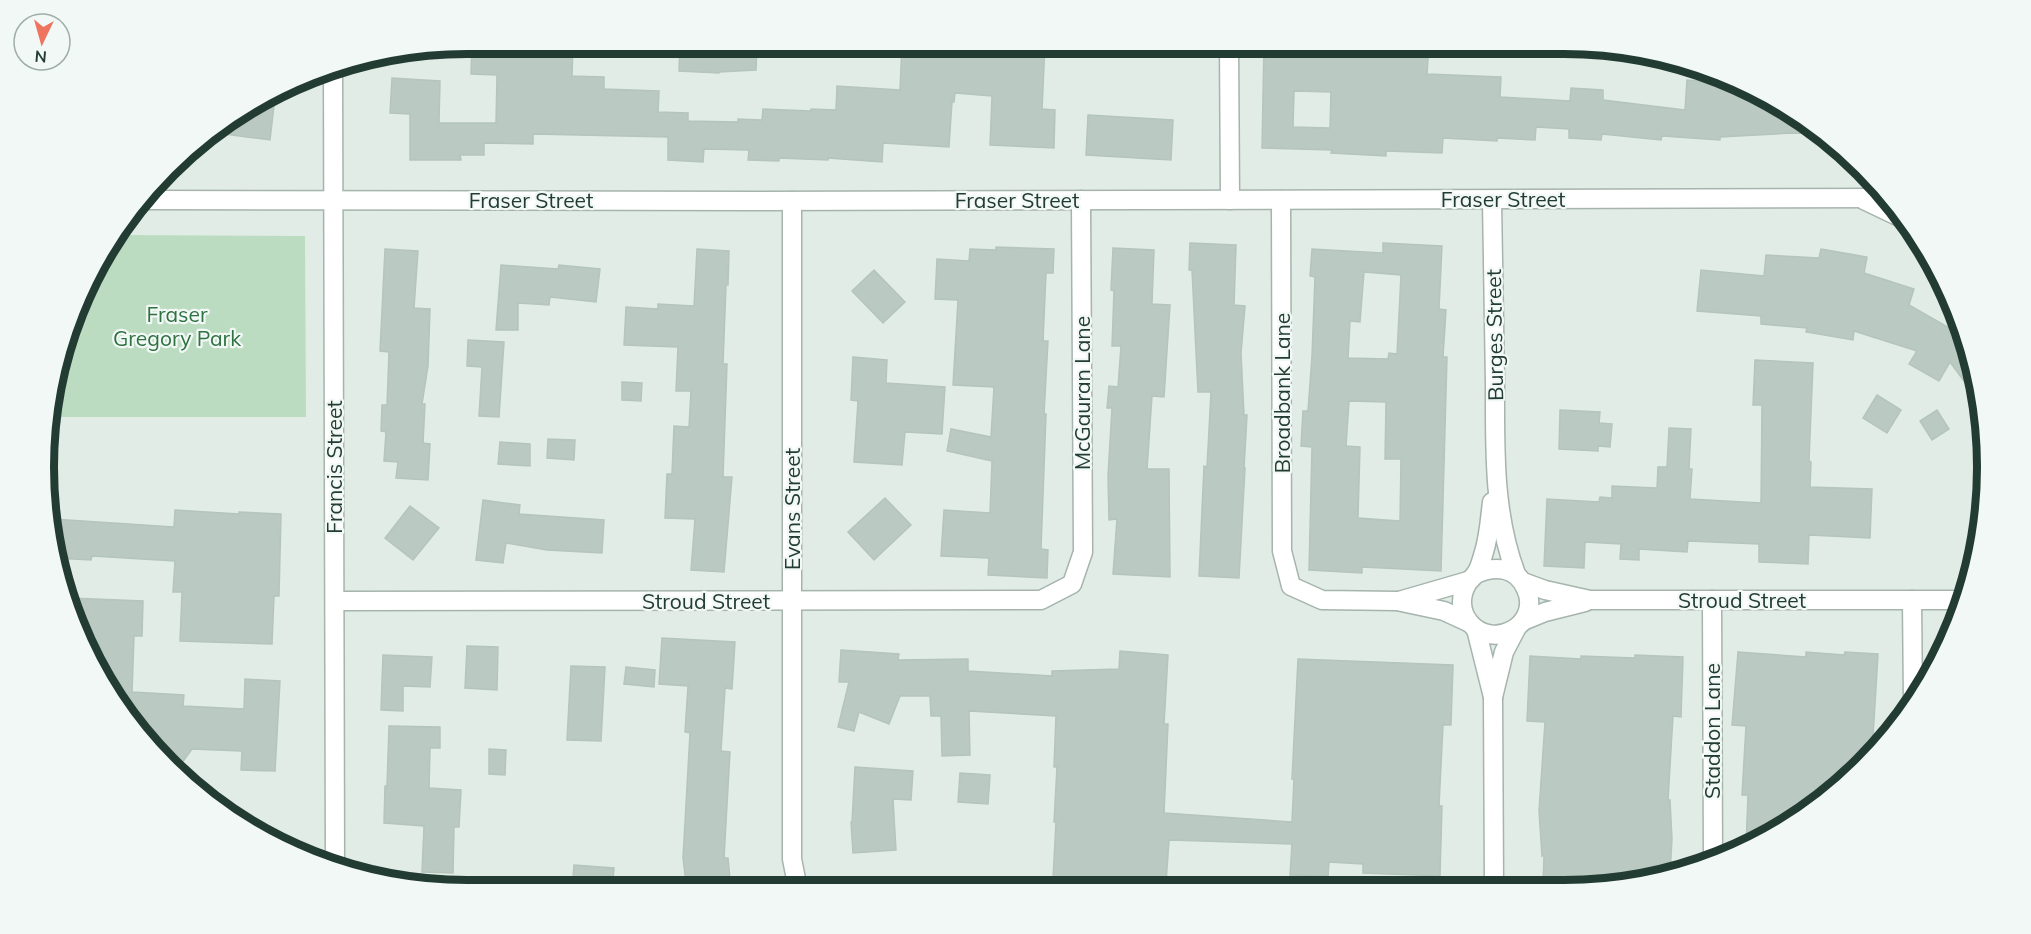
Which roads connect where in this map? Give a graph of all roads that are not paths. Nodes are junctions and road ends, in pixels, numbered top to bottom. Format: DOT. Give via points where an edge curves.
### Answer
graph roads {
  1 [pos="1229,54"];
  2 [pos="333,76"];
  3 [pos="1859,198"];
  4 [pos="1877,198"];
  5 [pos="152,200"];
  6 [pos="333,200"];
  7 [pos="1081,200"];
  8 [pos="1230,200"];
  9 [pos="1281,200"];
  10 [pos="1492,200"];
  11 [pos="792,201"];
  12 [pos="1889,212"];
  13 [pos="1496,470"];
  14 [pos="1472,578"];
  15 [pos="1519,578"];
  16 [pos="1072,584"];
  17 [pos="1590,600"];
  18 [pos="1712,600"];
  19 [pos="1912,600"];
  20 [pos="1955,600"];
  21 [pos="334,601"];
  22 [pos="792,601"];
  23 [pos="1397,601"];
  24 [pos="1472,625"];
  25 [pos="1519,625"];
  26 [pos="1913,687"];
  27 [pos="1493,698"];
  28 [pos="1713,852"];
  29 [pos="335,858"];
  30 [pos="796,880"];
  31 [pos="1494,880"];
  1 -- 8 [label="street"];
  2 -- 6 [label="street, Francis Street"];
  3 -- 4 [label="street, Fraser Street"];
  3 -- 10 [label="street, Fraser Street"];
  3 -- 12 [label="street"];
  5 -- 6 [label="street, Fraser Street"];
  6 -- 11 [label="street, Fraser Street"];
  6 -- 21 [label="street, Francis Street"];
  7 -- 8 [label="street, Fraser Street"];
  7 -- 11 [label="street, Fraser Street"];
  7 -- 16 [label="street, McGauran Lane" via="1083,552"];
  8 -- 9 [label="street, Fraser Street"];
  9 -- 10 [label="street, Fraser Street"];
  9 -- 23 [label="street, Broadbank Lane" via="1282,551 1291,586 1322,600"];
  10 -- 13 [label="street, Burges Street"];
  11 -- 22 [label="street, Evans Street"];
  13 -- 14 [label="street, Burges Street" via="1485,551"];
  13 -- 15 [label="street, Burges Street" via="1507,551"];
  14 -- 15 [label="street" via="1486,569 1497,568"];
  14 -- 23 [label="street"];
  14 -- 24 [label="street" via="1461,602"];
  15 -- 17 [label="street, Stroud Street" via="1545,590"];
  15 -- 25 [label="street" via="1528,591 1529,601"];
  16 -- 22 [label="street, Stroud Street" via="1041,600"];
  17 -- 18 [label="street, Stroud Street"];
  17 -- 25 [label="street" via="1545,612"];
  18 -- 19 [label="street, Stroud Street"];
  18 -- 28 [label="street, Staddon Lane"];
  19 -- 20 [label="street, Stroud Street"];
  19 -- 26 [label="street"];
  21 -- 22 [label="street, Stroud Street"];
  21 -- 29 [label="street, Francis Street"];
  22 -- 30 [label="street, Evans Street" via="792,859"];
  23 -- 24 [label="street" via="1444,611"];
  24 -- 25 [label="street" via="1495,636"];
  24 -- 27 [label="street"];
  25 -- 27 [label="street" via="1504,652"];
  27 -- 31 [label="street"];
}
